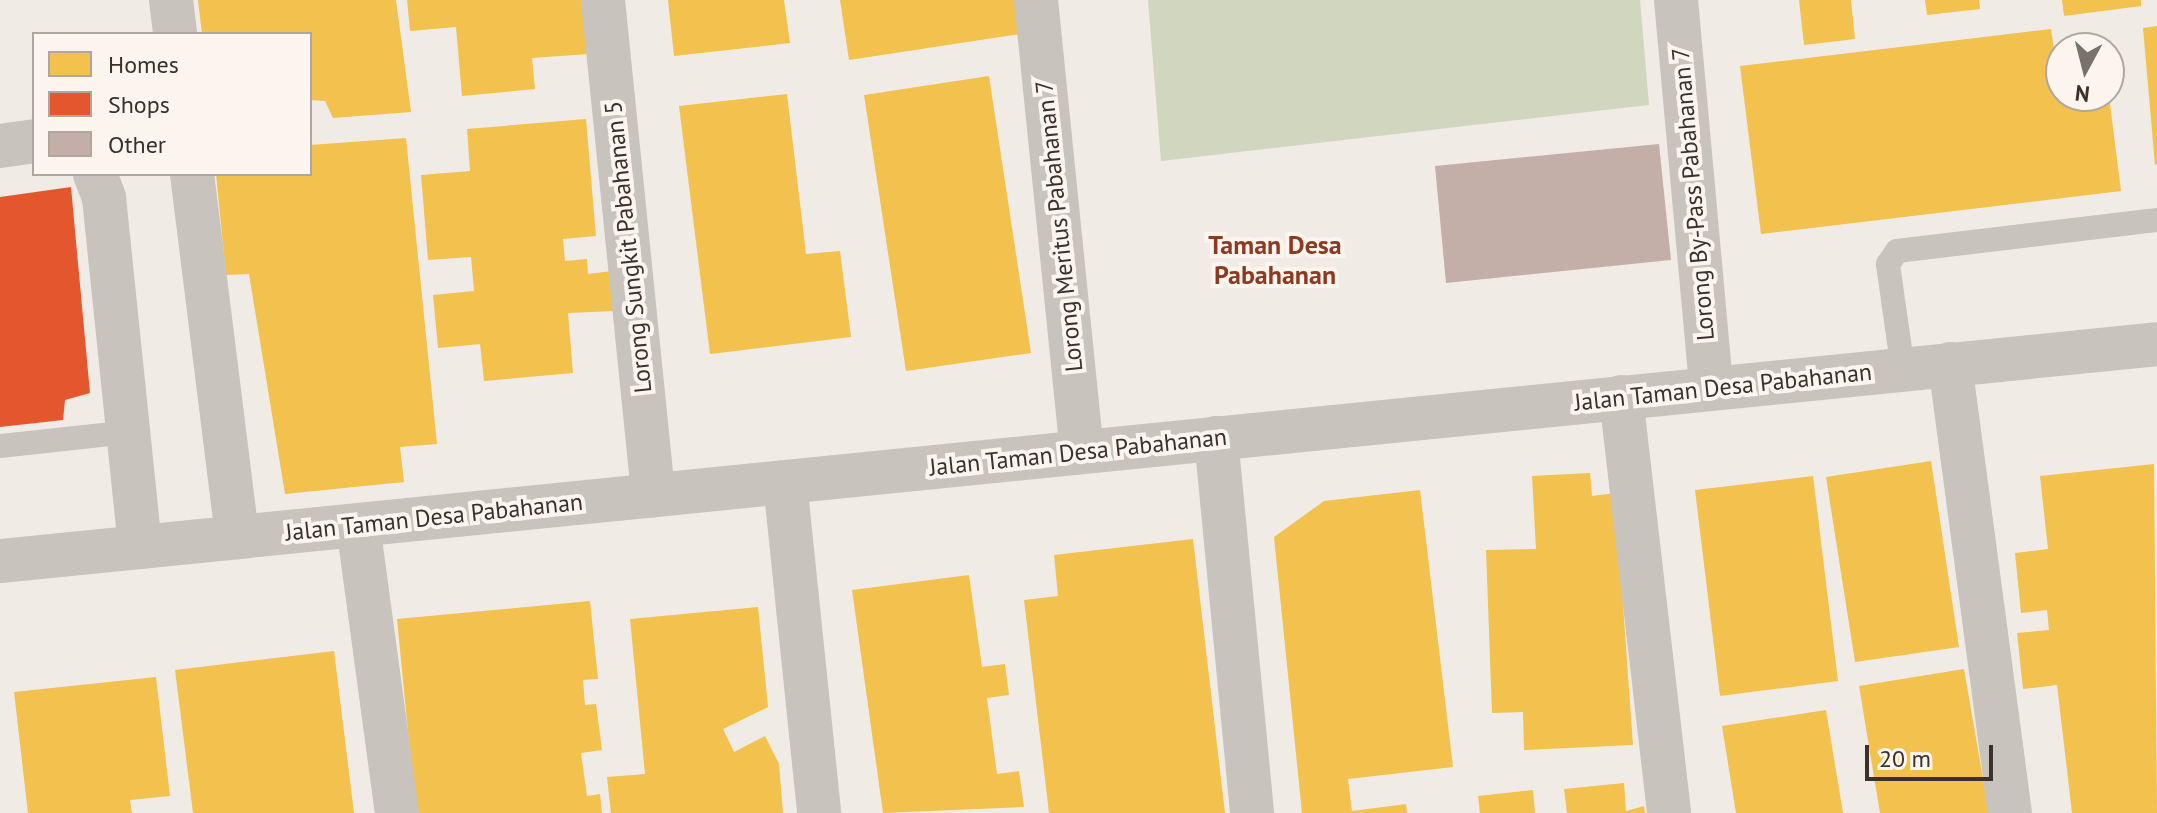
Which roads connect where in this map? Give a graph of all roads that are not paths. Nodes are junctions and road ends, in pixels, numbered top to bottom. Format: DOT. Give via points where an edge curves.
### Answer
graph roads {
  1 [pos="171,0"];
  2 [pos="603,0"];
  3 [pos="1036,0"];
  4 [pos="1676,0"];
  5 [pos="175,32"];
  6 [pos="32,141"];
  7 [pos="0,146"];
  8 [pos="192,176"];
  9 [pos="100,186"];
  10 [pos="2157,220"];
  11 [pos="2157,344"];
  12 [pos="1950,364"];
  13 [pos="1903,370"];
  14 [pos="1711,388"];
  15 [pos="1621,397"];
  16 [pos="128,432"];
  17 [pos="1216,438"];
  18 [pos="0,446"];
  19 [pos="1082,452"];
  20 [pos="785,482"];
  21 [pos="653,495"];
  22 [pos="358,525"];
  23 [pos="237,537"];
  24 [pos="140,547"];
  25 [pos="0,561"];
  26 [pos="397,813"];
  27 [pos="819,813"];
  28 [pos="1252,813"];
  29 [pos="1669,813"];
  30 [pos="2010,813"];
  1 -- 5 [label="street"];
  2 -- 21 [label="street, Lorong Sungkit Pabahanan 5"];
  3 -- 19 [label="street, Lorong Meritus Pabahanan 7"];
  4 -- 14 [label="street, Lorong By-Pass Pabahanan 7"];
  6 -- 7 [label="street"];
  8 -- 23 [label="street"];
  9 -- 16 [label="street"];
  10 -- 13 [label="lane" via="1897,251 1888,264"];
  11 -- 12 [label="street, Jalan Taman Desa Pabahanan"];
  12 -- 13 [label="street, Jalan Taman Desa Pabahanan"];
  12 -- 30 [label="street"];
  13 -- 14 [label="street, Jalan Taman Desa Pabahanan"];
  14 -- 15 [label="street, Jalan Taman Desa Pabahanan"];
  15 -- 17 [label="street, Jalan Taman Desa Pabahanan"];
  15 -- 29 [label="street"];
  16 -- 18 [label="lane"];
  16 -- 24 [label="street"];
  17 -- 19 [label="street, Jalan Taman Desa Pabahanan"];
  17 -- 28 [label="street"];
  19 -- 20 [label="street, Jalan Taman Desa Pabahanan"];
  20 -- 21 [label="street, Jalan Taman Desa Pabahanan"];
  20 -- 27 [label="street"];
  21 -- 22 [label="street, Jalan Taman Desa Pabahanan"];
  22 -- 23 [label="street, Jalan Taman Desa Pabahanan"];
  22 -- 26 [label="street"];
  23 -- 24 [label="street, Jalan Taman Desa Pabahanan"];
  24 -- 25 [label="street, Jalan Taman Desa Pabahanan"];
}
